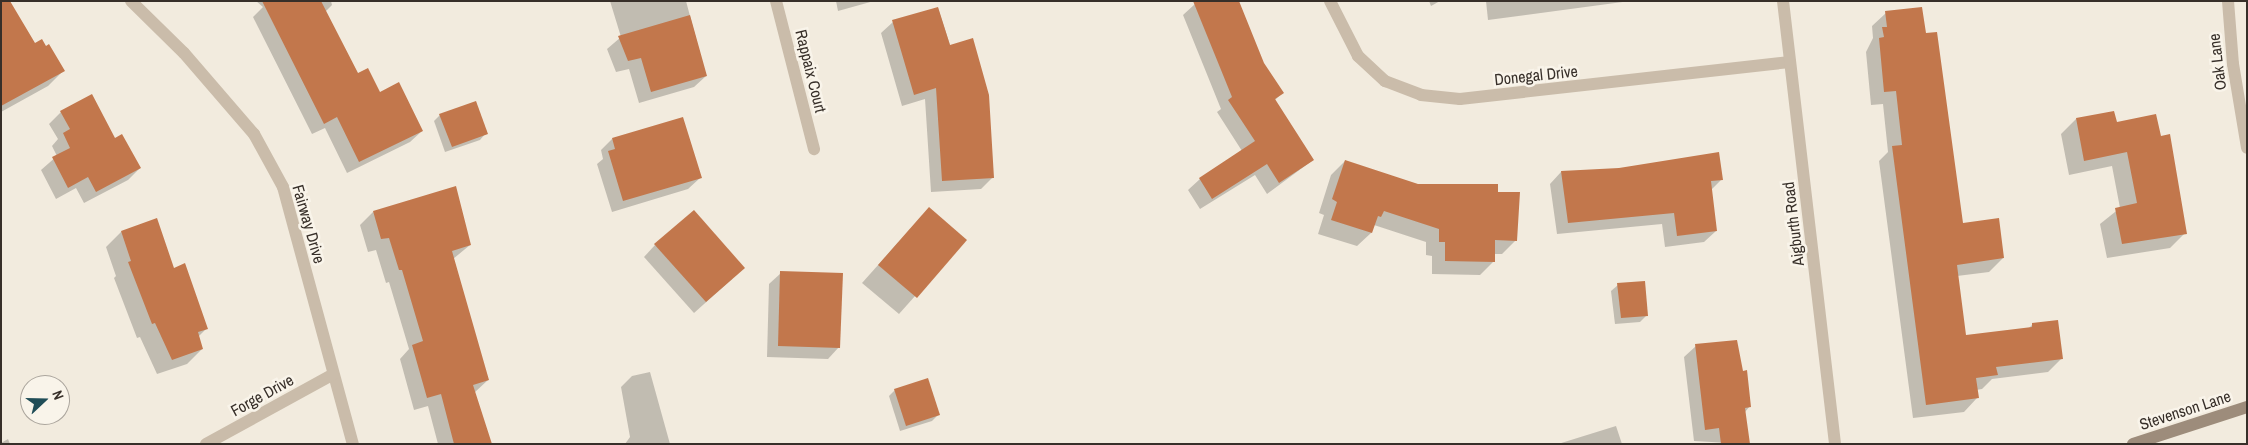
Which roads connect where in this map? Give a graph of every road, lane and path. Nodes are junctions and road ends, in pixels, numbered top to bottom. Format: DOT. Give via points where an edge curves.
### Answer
graph roads {
  1 [pos="131,1"];
  2 [pos="776,1"];
  3 [pos="1330,1"];
  4 [pos="1783,1"];
  5 [pos="2228,1"];
  6 [pos="1790,62"];
  7 [pos="2247,148"];
  8 [pos="814,149"];
  9 [pos="332,375"];
  10 [pos="2247,407"];
  11 [pos="206,444"];
  12 [pos="353,444"];
  13 [pos="1835,444"];
  14 [pos="2133,444"];
  1 -- 9 [label="street, Fairway Drive" via="184,53 254,134 283,187"];
  2 -- 8 [label="street, Rappaix Court"];
  3 -- 6 [label="street, Donegal Drive" via="1358,56 1385,81 1421,96 1460,99"];
  4 -- 6 [label="street, Aigburth Road"];
  5 -- 7 [label="street, Oak Lane" via="2233,64"];
  6 -- 13 [label="street, Aigburth Road"];
  9 -- 11 [label="street, Forge Drive"];
  9 -- 12 [label="street, Fairway Drive"];
  10 -- 14 [label="street, Stevenson Lane"];
}
